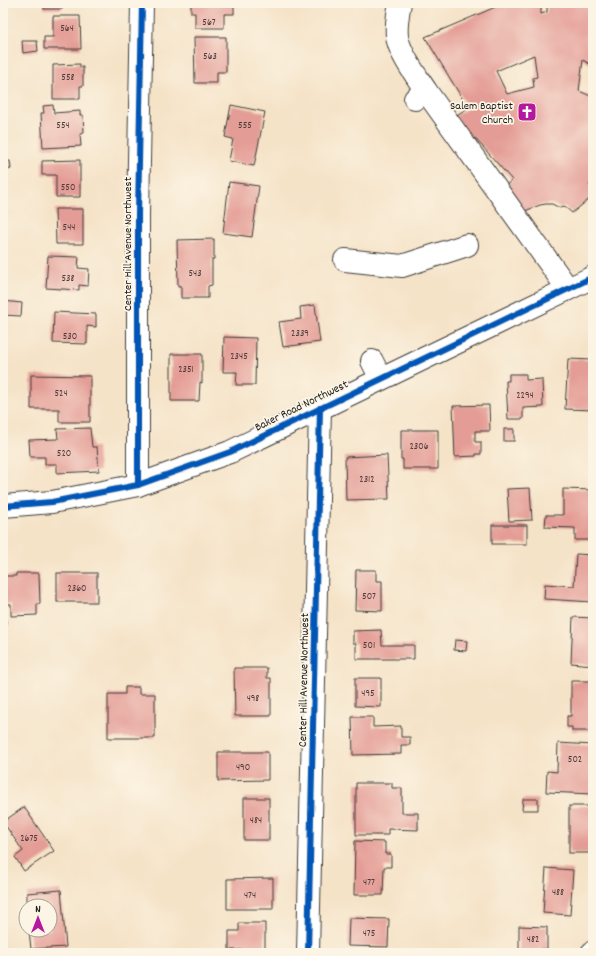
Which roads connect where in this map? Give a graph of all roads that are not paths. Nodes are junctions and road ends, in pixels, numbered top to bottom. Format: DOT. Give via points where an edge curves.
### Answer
graph roads {
  1 [pos="142,3"];
  2 [pos="405,6"];
  3 [pos="467,245"];
  4 [pos="345,258"];
  5 [pos="593,277"];
  6 [pos="568,289"];
  7 [pos="320,408"];
  8 [pos="138,485"];
  9 [pos="3,506"];
  10 [pos="308,953"];
  1 -- 8 [label="street, Center Hill Avenue Northwest" via="138,214"];
  2 -- 6 [label="street" via="397,40 420,96"];
  3 -- 4 [label="street" via="402,266"];
  5 -- 6 [label="street, Baker Road Northwest"];
  6 -- 7 [label="street, Baker Road Northwest" via="376,370"];
  7 -- 8 [label="street, Baker Road Northwest" via="230,452"];
  7 -- 10 [label="street, Center Hill Avenue Northwest"];
  8 -- 9 [label="street, Baker Road Northwest" via="52,502"];
}
